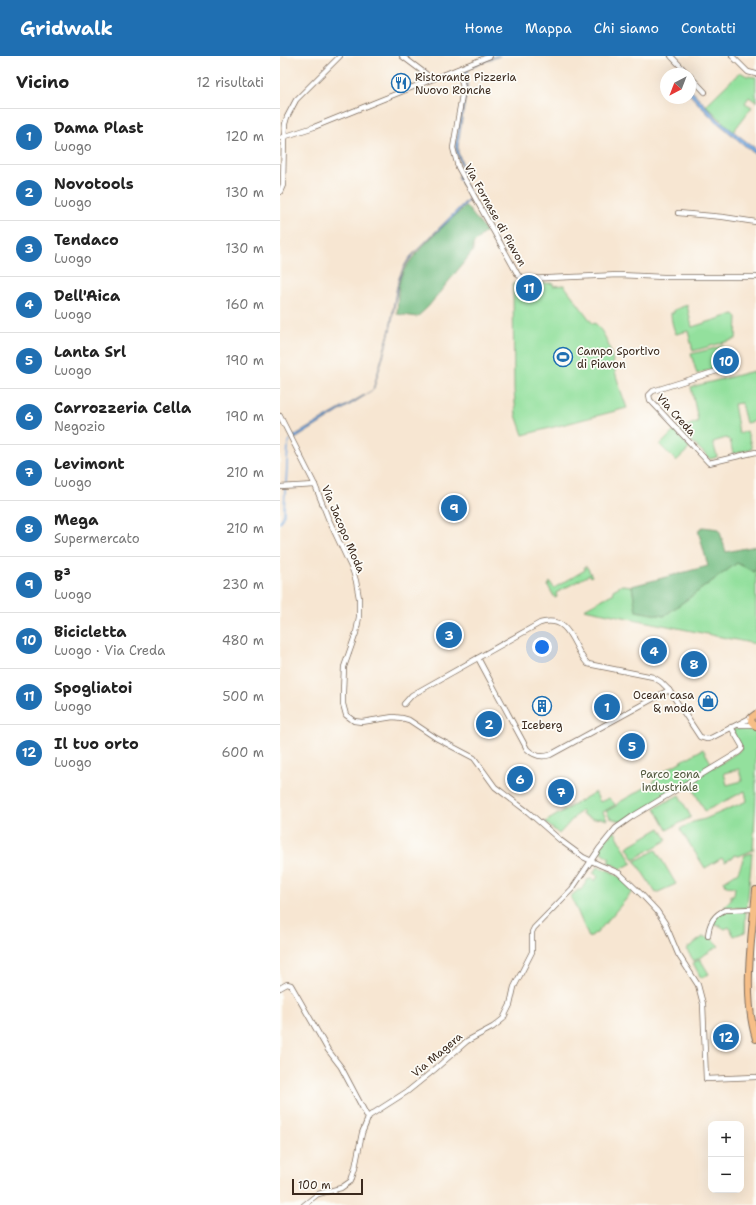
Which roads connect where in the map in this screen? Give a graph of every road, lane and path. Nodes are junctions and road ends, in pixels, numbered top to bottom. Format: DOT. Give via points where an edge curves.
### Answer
graph roads {
  1 [pos="340,56"];
  2 [pos="402,56"];
  3 [pos="490,56"];
  4 [pos="672,56"];
  5 [pos="732,56"];
  6 [pos="683,68"];
  7 [pos="456,70"];
  8 [pos="756,74"];
  9 [pos="430,80"];
  10 [pos="696,82"];
  11 [pos="705,92"];
  12 [pos="282,137"];
  13 [pos="280,192"];
  14 [pos="678,213"];
  15 [pos="756,222"];
  16 [pos="756,277"];
  17 [pos="717,371"];
  18 [pos="280,416"];
  19 [pos="756,452"];
  20 [pos="314,485"];
  21 [pos="280,487"];
  22 [pos="478,658"];
  23 [pos="669,690"];
  24 [pos="404,704"];
  25 [pos="754,716"];
  26 [pos="738,725"];
  27 [pos="755,726"];
  28 [pos="731,727"];
  29 [pos="591,861"];
  30 [pos="756,890"];
  31 [pos="754,909"];
  32 [pos="708,936"];
  33 [pos="280,988"];
  34 [pos="756,1039"];
  35 [pos="756,1077"];
  36 [pos="368,1118"];
  37 [pos="304,1205"];
  1 -- 12 [label="street" via="294,103 284,124"];
  2 -- 9 [label="street"];
  3 -- 7 [label="street"];
  4 -- 6 [label="street"];
  5 -- 8 [label="street" via="748,72"];
  7 -- 9 [label="street"];
  7 -- 16 [label="street, Via Fornase di Piavon" via="463,89 453,148 458,167 521,278 525,280 619,275"];
  9 -- 12 [label="street" via="314,128"];
  10 -- 11 [label="street"];
  12 -- 13 [label="street" via="283,185"];
  14 -- 15 [label="street"];
  17 -- 19 [label="street, Via Creda" via="653,391 649,397 709,463"];
  18 -- 20 [label="street, Via Jacopo Moda"];
  20 -- 21 [label="street"];
  20 -- 29 [label="street, Via Jacopo Moda" via="353,571 359,598 356,633 343,673 343,704 346,715 354,721 362,722 393,718 409,720 474,758 495,787 564,844"];
  22 -- 23 [label="street" via="540,623 552,622 566,629 588,664 653,677"];
  22 -- 23 [label="street" via="527,749 539,756 550,755"];
  22 -- 24 [label="street" via="412,695"];
  23 -- 28 [label="street" via="700,737 711,738"];
  25 -- 26 [label="street"];
  25 -- 27 [label="main road" via="752,721"];
  26 -- 27 [label="street"];
  26 -- 28 [label="street"];
  28 -- 29 [label="street" via="742,746 740,752 623,822"];
  29 -- 35 [label="street, Via Jacopo Moda" via="619,873 657,911 678,954 698,985 703,1004 706,1079"];
  29 -- 36 [label="street, Via Magera" via="572,889 534,928 532,952 514,987 510,1005 503,1019 467,1041 408,1091"];
  30 -- 31 [label="main road"];
  31 -- 32 [label="street" via="722,911 710,922"];
  31 -- 34 [label="main road" via="750,984"];
  33 -- 36 [label="street" via="287,984 291,985 328,1050 341,1067"];
  36 -- 37 [label="street" via="351,1181 342,1188 318,1194"];
}
